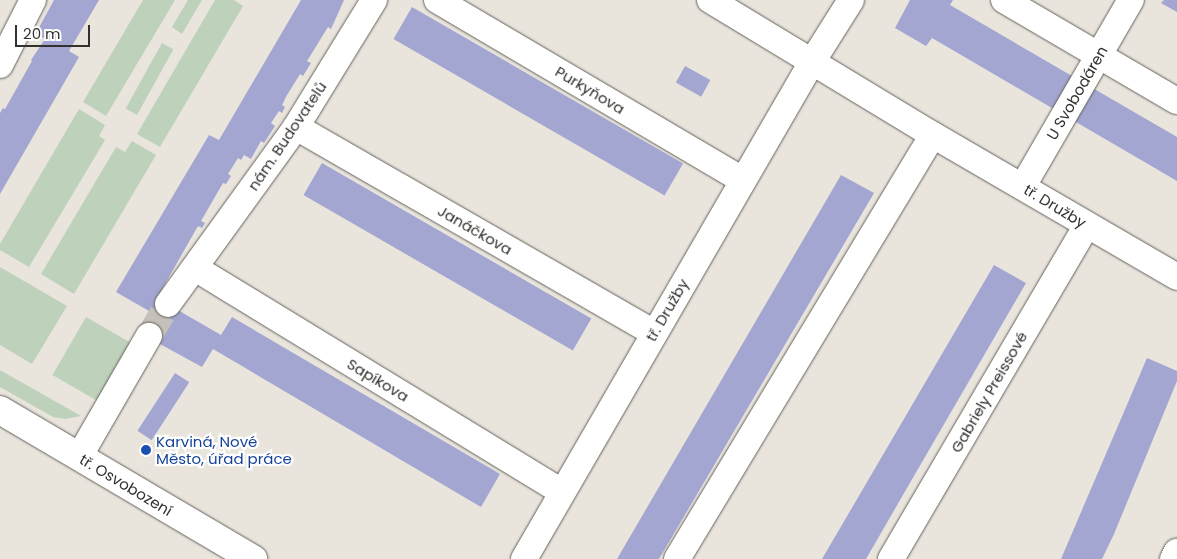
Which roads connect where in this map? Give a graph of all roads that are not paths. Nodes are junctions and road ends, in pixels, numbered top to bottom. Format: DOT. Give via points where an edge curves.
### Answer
graph roads {
  1 [pos="33,0"];
  2 [pos="374,0"];
  3 [pos="437,0"];
  4 [pos="710,0"];
  5 [pos="851,0"];
  6 [pos="1004,0"];
  7 [pos="1131,0"];
  8 [pos="1099,56"];
  9 [pos="812,62"];
  10 [pos="0,66"];
  11 [pos="1177,101"];
  12 [pos="296,127"];
  13 [pos="933,135"];
  14 [pos="743,180"];
  15 [pos="1023,186"];
  16 [pos="1087,225"];
  17 [pos="195,268"];
  18 [pos="1177,277"];
  19 [pos="168,304"];
  20 [pos="654,333"];
  21 [pos="149,336"];
  22 [pos="0,410"];
  23 [pos="79,456"];
  24 [pos="561,491"];
  25 [pos="1177,553"];
  26 [pos="253,559"];
  27 [pos="524,559"];
  28 [pos="676,559"];
  29 [pos="891,559"];
  30 [pos="1174,559"];
  1 -- 10 [label="street"];
  2 -- 12 [label="street, nám. Budovatelů"];
  3 -- 14 [label="street, Purkyňova"];
  4 -- 9 [label="street, tř. Družby"];
  5 -- 9 [label="street, tř. Družby"];
  6 -- 8 [label="street"];
  7 -- 8 [label="street, U Svobodáren"];
  8 -- 11 [label="street"];
  8 -- 15 [label="street, U Svobodáren"];
  9 -- 13 [label="street, tř. Družby"];
  9 -- 14 [label="street, tř. Družby"];
  12 -- 17 [label="street, nám. Budovatelů"];
  12 -- 20 [label="street, Janáčkova"];
  13 -- 15 [label="street, tř. Družby"];
  13 -- 28 [label="street"];
  14 -- 20 [label="street, tř. Družby"];
  15 -- 16 [label="street, tř. Družby"];
  16 -- 18 [label="street, tř. Družby"];
  16 -- 29 [label="street, Gabriely Preissové"];
  17 -- 19 [label="street, nám. Budovatelů"];
  17 -- 24 [label="street, Sapíkova"];
  20 -- 24 [label="street, tř. Družby"];
  21 -- 23 [label="street"];
  22 -- 23 [label="street, tř. Osvobození"];
  23 -- 26 [label="street, tř. Osvobození"];
  24 -- 27 [label="street, tř. Družby"];
  25 -- 30 [label="street"];
}
